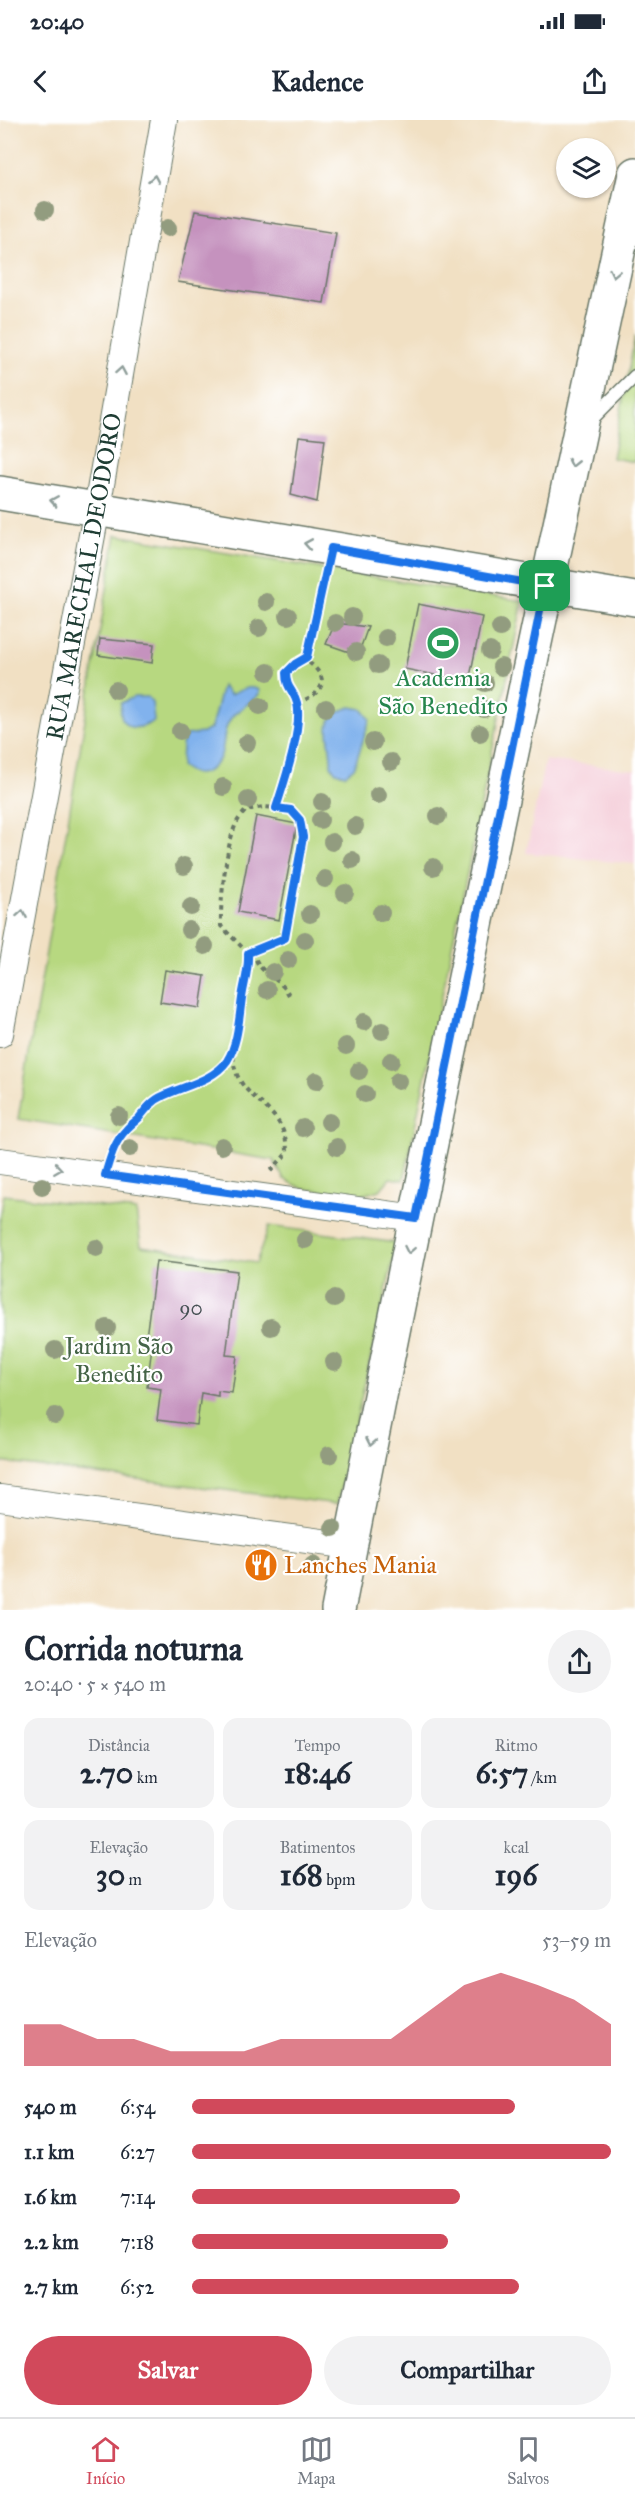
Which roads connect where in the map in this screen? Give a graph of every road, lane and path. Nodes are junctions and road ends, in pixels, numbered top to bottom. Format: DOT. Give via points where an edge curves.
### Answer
graph roads {
  1 [pos="164,120"];
  2 [pos="635,174"];
  3 [pos="629,235"];
  4 [pos="635,376"];
  5 [pos="580,432"];
  6 [pos="0,493"];
  7 [pos="97,508"];
  8 [pos="331,548"];
  9 [pos="545,586"];
  10 [pos="635,599"];
  11 [pos="308,653"];
  12 [pos="297,703"];
  13 [pos="276,808"];
  14 [pos="250,952"];
  15 [pos="289,995"];
  16 [pos="0,1034"];
  17 [pos="236,1034"];
  18 [pos="0,1161"];
  19 [pos="105,1175"];
  20 [pos="264,1197"];
  21 [pos="416,1218"];
  22 [pos="0,1498"];
  23 [pos="351,1545"];
  24 [pos="339,1610"];
  7 -- 1 [label="street, RUA MARECHAL DEODORO, one-way"];
  2 -- 3 [label="main road"];
  3 -- 5 [label="main road, one-way"];
  4 -- 5 [label="lane"];
  5 -- 9 [label="main road, one-way"];
  7 -- 6 [label="main road, one-way"];
  8 -- 7 [label="main road, one-way"];
  16 -- 7 [label="street, RUA MARECHAL DEODORO, one-way"];
  8 -- 9 [label="main road"];
  8 -- 11 [label="path"];
  9 -- 10 [label="main road"];
  9 -- 21 [label="main road"];
  11 -- 12 [label="path" via="286,673 286,685"];
  11 -- 12 [label="path" via="308,661 319,671 322,684 310,700"];
  12 -- 13 [label="path" via="298,724"];
  13 -- 14 [label="path" via="291,810 300,820 303,837 285,938"];
  13 -- 14 [label="path" via="246,810 237,822 229,853 220,906 221,926"];
  14 -- 15 [label="path" via="255,963 281,982"];
  14 -- 17 [label="path"];
  17 -- 19 [label="path" via="226,1061 214,1072 160,1097 125,1130 114,1147"];
  17 -- 20 [label="path" via="235,1068 241,1083 281,1122 287,1137 287,1153 268,1174"];
  18 -- 19 [label="street, one-way"];
  19 -- 20 [label="street"];
  20 -- 21 [label="street"];
  21 -- 23 [label="main road, one-way"];
  22 -- 23 [label="street"];
  23 -- 24 [label="main road"];
}
